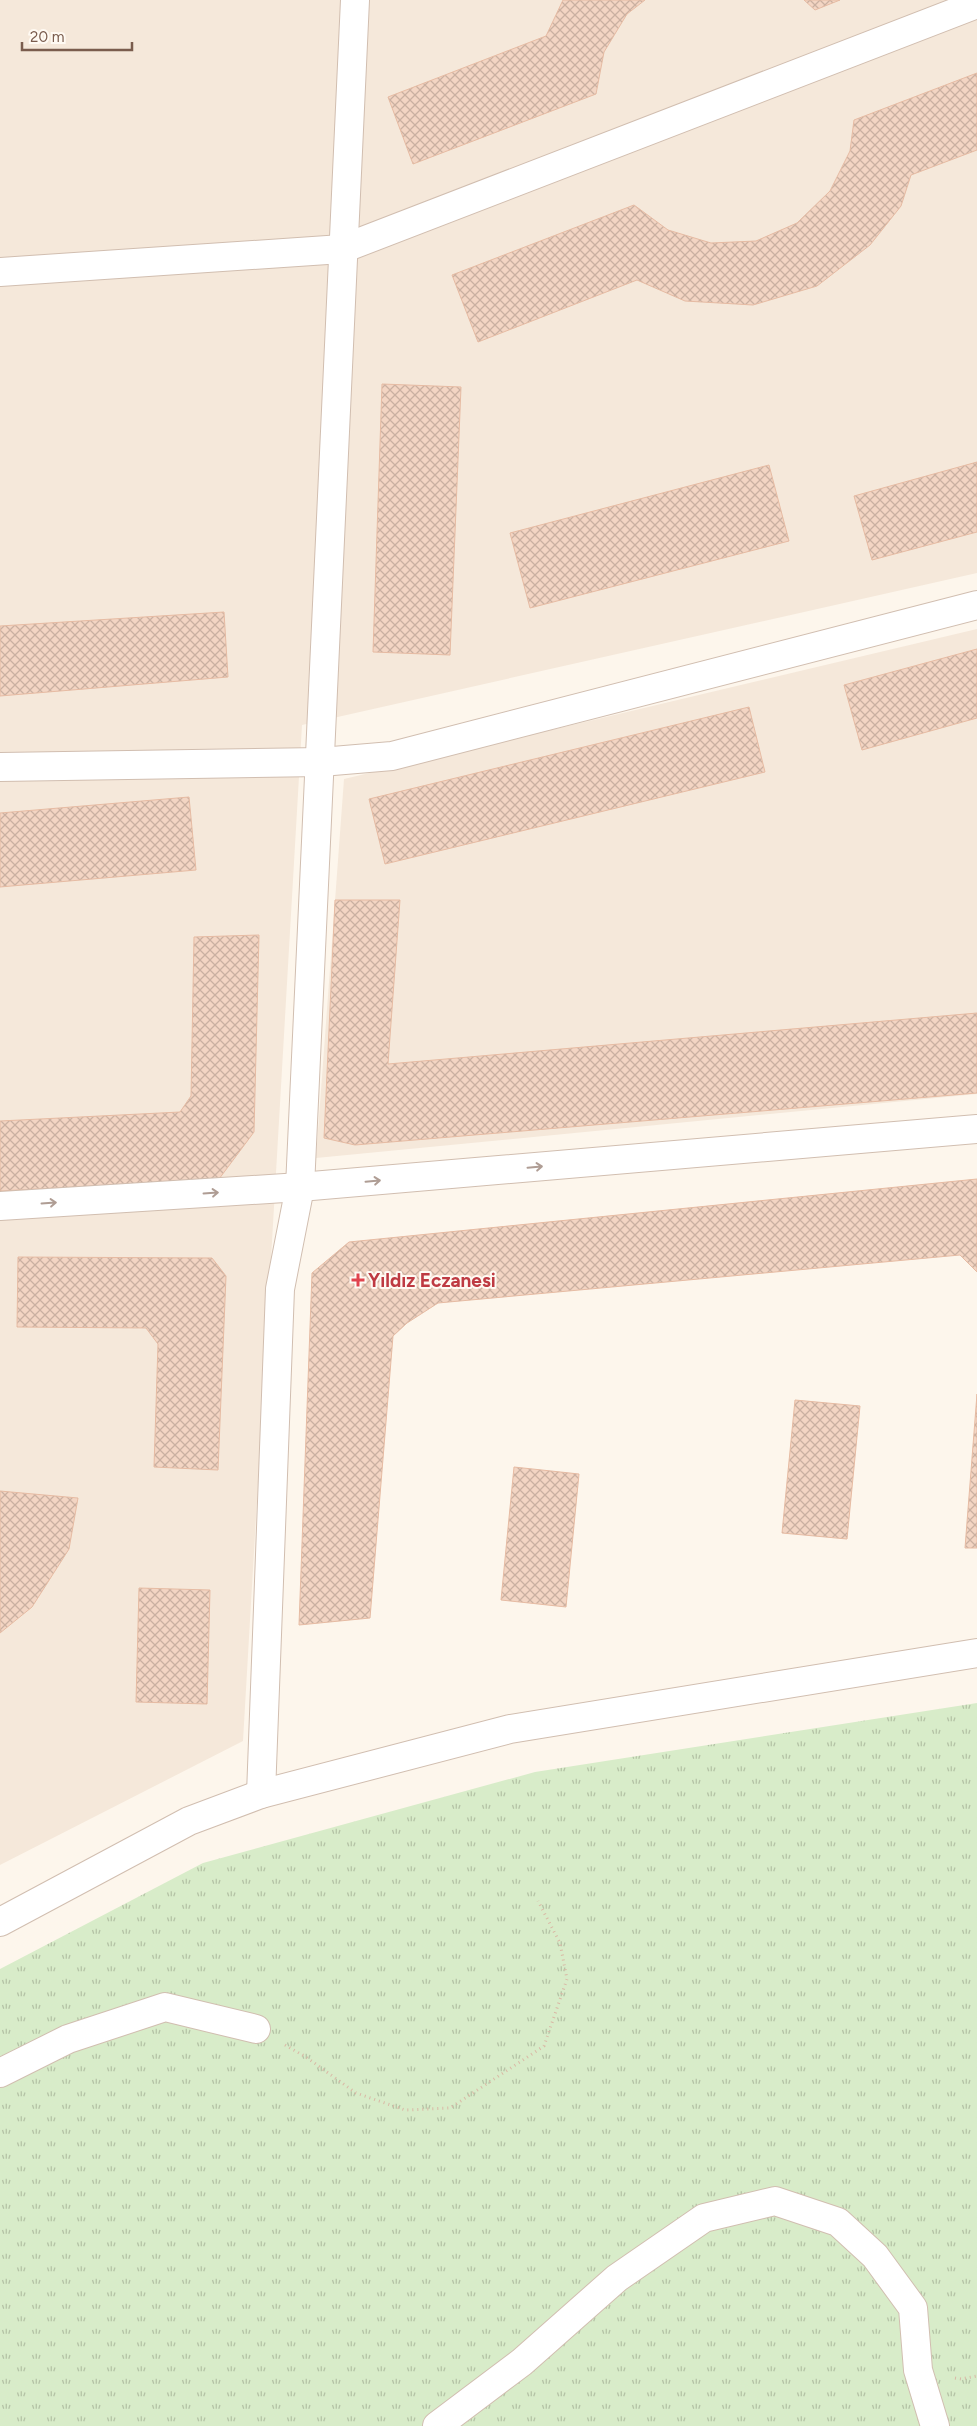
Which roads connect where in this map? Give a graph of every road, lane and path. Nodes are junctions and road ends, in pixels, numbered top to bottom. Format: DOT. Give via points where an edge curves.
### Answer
graph roads {
  1 [pos="356,0"];
  2 [pos="977,4"];
  3 [pos="342,249"];
  4 [pos="0,272"];
  5 [pos="977,605"];
  6 [pos="321,762"];
  7 [pos="0,767"];
  8 [pos="977,1129"];
  9 [pos="300,1187"];
  10 [pos="0,1206"];
  11 [pos="977,1654"];
  12 [pos="261,1794"];
  13 [pos="538,1901"];
  14 [pos="0,1922"];
  15 [pos="256,2029"];
  16 [pos="0,2073"];
  17 [pos="437,2426"];
  18 [pos="935,2426"];
  1 -- 3 [label="street"];
  2 -- 3 [label="street"];
  3 -- 4 [label="street"];
  3 -- 6 [label="street"];
  5 -- 6 [label="street" via="392,756"];
  6 -- 7 [label="street"];
  6 -- 9 [label="street"];
  9 -- 8 [label="street, one-way"];
  10 -- 9 [label="street, one-way"];
  9 -- 12 [label="street" via="280,1289"];
  11 -- 12 [label="street" via="510,1729"];
  12 -- 14 [label="street" via="189,1821"];
  13 -- 15 [label="path" via="560,1943 568,1979 544,2046 450,2108 405,2110 356,2093 306,2057"];
  15 -- 16 [label="street" via="165,2007 68,2039"];
  17 -- 18 [label="street" via="522,2362 617,2278 704,2218 775,2201 838,2222 875,2256 913,2308 918,2370"];
}
